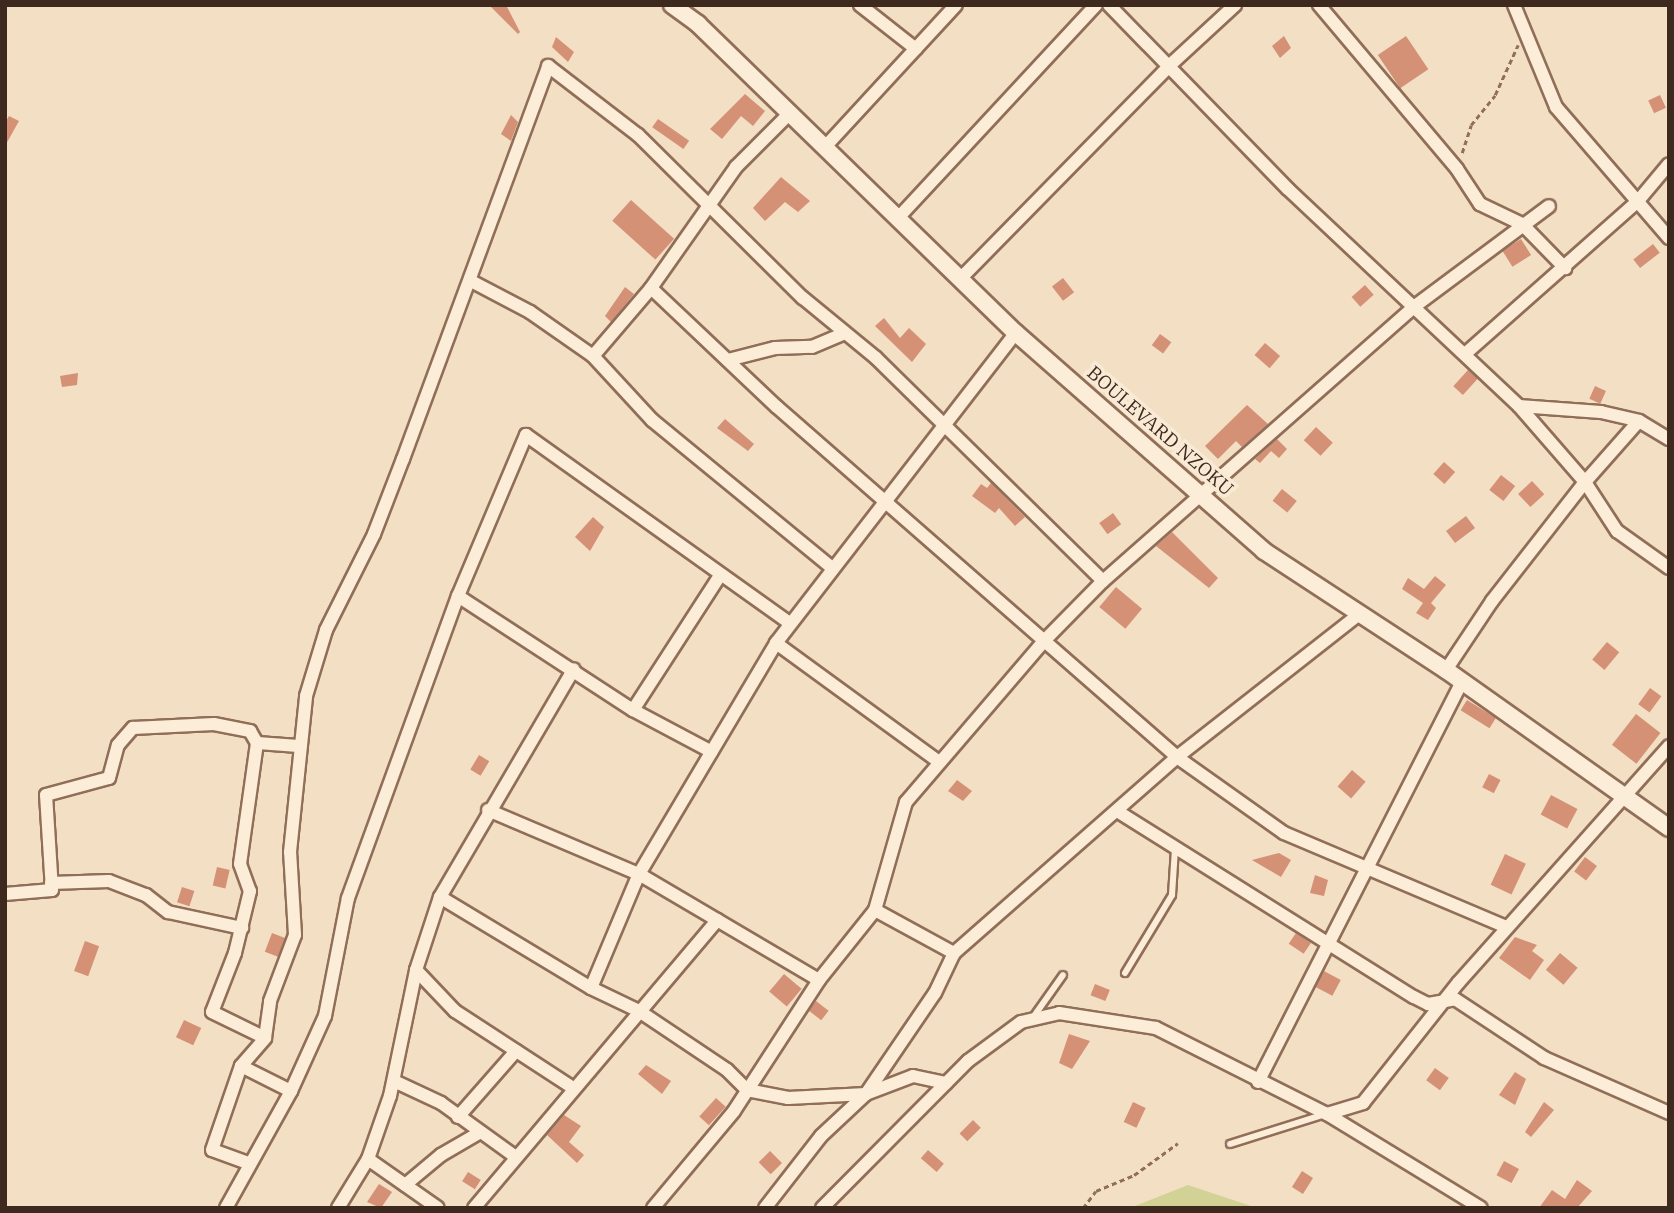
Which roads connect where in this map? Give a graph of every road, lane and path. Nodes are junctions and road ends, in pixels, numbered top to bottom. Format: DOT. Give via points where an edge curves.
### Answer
graph roads {
  1 [pos="672,5"];
  2 [pos="860,5"];
  3 [pos="956,5"];
  4 [pos="1096,5"];
  5 [pos="1109,5"];
  6 [pos="1235,5"];
  7 [pos="1319,5"];
  8 [pos="1514,5"];
  9 [pos="1526,35"];
  10 [pos="916,48"];
  11 [pos="1168,66"];
  12 [pos="790,113"];
  13 [pos="825,147"];
  14 [pos="1669,164"];
  15 [pos="1457,169"];
  16 [pos="1638,201"];
  17 [pos="709,206"];
  18 [pos="1549,206"];
  19 [pos="898,218"];
  20 [pos="1522,224"];
  21 [pos="1669,238"];
  22 [pos="1565,268"];
  23 [pos="960,279"];
  24 [pos="471,281"];
  25 [pos="651,288"];
  26 [pos="1415,306"];
  27 [pos="1016,333"];
  28 [pos="843,334"];
  29 [pos="1465,354"];
  30 [pos="593,356"];
  31 [pos="728,360"];
  32 [pos="1519,406"];
  33 [pos="1639,421"];
  34 [pos="945,426"];
  35 [pos="1669,439"];
  36 [pos="1585,482"];
  37 [pos="1203,497"];
  38 [pos="886,503"];
  39 [pos="832,568"];
  40 [pos="1669,568"];
  41 [pos="719,577"];
  42 [pos="1103,581"];
  43 [pos="458,596"];
  44 [pos="1358,615"];
  45 [pos="790,624"];
  46 [pos="1043,642"];
  47 [pos="776,643"];
  48 [pos="574,669"];
  49 [pos="1446,670"];
  50 [pos="1462,682"];
  51 [pos="633,709"];
  52 [pos="257,743"];
  53 [pos="299,746"];
  54 [pos="1669,746"];
  55 [pos="712,752"];
  56 [pos="1177,757"];
  57 [pos="939,762"];
  58 [pos="1627,797"];
  59 [pos="488,810"];
  60 [pos="1117,811"];
  61 [pos="1669,828"];
  62 [pos="1175,846"];
  63 [pos="1370,866"];
  64 [pos="639,874"];
  65 [pos="51,883"];
  66 [pos="5,894"];
  67 [pos="440,897"];
  68 [pos="875,910"];
  69 [pos="717,920"];
  70 [pos="1507,927"];
  71 [pos="242,928"];
  72 [pos="1329,942"];
  73 [pos="954,953"];
  74 [pos="416,970"];
  75 [pos="1125,972"];
  76 [pos="1063,975"];
  77 [pos="819,980"];
  78 [pos="591,988"];
  79 [pos="1447,997"];
  80 [pos="639,1010"];
  81 [pos="1032,1020"];
  82 [pos="265,1038"];
  83 [pos="516,1051"];
  84 [pos="241,1066"];
  85 [pos="394,1081"];
  86 [pos="1258,1082"];
  87 [pos="946,1083"];
  88 [pos="573,1088"];
  89 [pos="747,1090"];
  90 [pos="291,1091"];
  91 [pos="866,1094"];
  92 [pos="1669,1113"];
  93 [pos="1327,1114"];
  94 [pos="458,1116"];
  95 [pos="479,1133"];
  96 [pos="1178,1143"];
  97 [pos="1230,1144"];
  98 [pos="516,1157"];
  99 [pos="368,1159"];
  100 [pos="248,1163"];
  101 [pos="405,1185"];
  102 [pos="226,1208"];
  103 [pos="338,1208"];
  104 [pos="438,1208"];
  105 [pos="474,1208"];
  106 [pos="653,1208"];
  107 [pos="765,1208"];
  108 [pos="822,1208"];
  109 [pos="1083,1208"];
  110 [pos="1481,1208"];
  1 -- 12 [label="street, BOULEVARD NZOKU" via="698,24"];
  2 -- 10 [label="street"];
  3 -- 10 [label="street"];
  4 -- 19 [label="street"];
  5 -- 11 [label="street"];
  6 -- 11 [label="street"];
  7 -- 15 [label="street"];
  8 -- 9 [label="street"];
  9 -- 15 [label="path" via="1513,51 1495,94 1471,125"];
  9 -- 16 [label="street" via="1556,107"];
  10 -- 13 [label="street"];
  11 -- 23 [label="street"];
  11 -- 26 [label="street" via="1288,189"];
  12 -- 13 [label="street, BOULEVARD NZOKU"];
  12 -- 17 [label="street" via="736,167"];
  13 -- 19 [label="street, BOULEVARD NZOKU"];
  14 -- 16 [label="street"];
  15 -- 20 [label="street" via="1480,204"];
  16 -- 21 [label="street"];
  16 -- 22 [label="street"];
  17 -- 24 [label="street" via="638,135 548,66"];
  17 -- 25 [label="street"];
  17 -- 28 [label="street"];
  18 -- 20 [label="street"];
  19 -- 23 [label="street, BOULEVARD NZOKU"];
  20 -- 22 [label="street"];
  20 -- 26 [label="street"];
  22 -- 29 [label="street"];
  23 -- 27 [label="street, BOULEVARD NZOKU"];
  24 -- 30 [label="street" via="530,312"];
  24 -- 53 [label="street" via="374,534 326,631 306,696"];
  25 -- 30 [label="street"];
  25 -- 31 [label="street"];
  26 -- 29 [label="street"];
  26 -- 37 [label="street"];
  27 -- 34 [label="street"];
  27 -- 37 [label="street, BOULEVARD NZOKU"];
  28 -- 31 [label="street" via="812,347 775,348"];
  28 -- 34 [label="street" via="876,358"];
  29 -- 32 [label="street"];
  30 -- 39 [label="street" via="652,420"];
  31 -- 38 [label="street"];
  32 -- 33 [label="street" via="1601,412"];
  32 -- 36 [label="street"];
  33 -- 35 [label="street"];
  33 -- 36 [label="street"];
  34 -- 38 [label="street"];
  34 -- 42 [label="street"];
  36 -- 40 [label="street" via="1617,530"];
  36 -- 49 [label="street" via="1492,601"];
  37 -- 42 [label="street"];
  37 -- 44 [label="street, BOULEVARD NZOKU" via="1264,551"];
  38 -- 39 [label="street"];
  38 -- 46 [label="street"];
  39 -- 45 [label="street"];
  41 -- 43 [label="street" via="526,435"];
  41 -- 45 [label="street"];
  41 -- 51 [label="street"];
  42 -- 46 [label="street"];
  43 -- 48 [label="street"];
  43 -- 90 [label="street" via="348,898 325,1016"];
  44 -- 49 [label="street, BOULEVARD NZOKU"];
  44 -- 56 [label="street"];
  45 -- 47 [label="street"];
  46 -- 56 [label="street"];
  46 -- 57 [label="street"];
  47 -- 55 [label="street"];
  47 -- 57 [label="street"];
  48 -- 51 [label="street"];
  48 -- 59 [label="street"];
  49 -- 50 [label="street, BOULEVARD NZOKU"];
  50 -- 58 [label="street, BOULEVARD NZOKU"];
  50 -- 63 [label="street"];
  51 -- 55 [label="street"];
  52 -- 53 [label="street"];
  52 -- 65 [label="street" via="250,731 214,724 133,728 118,745 109,778 46,795"];
  52 -- 71 [label="street" via="240,864 250,891"];
  53 -- 82 [label="street" via="290,852 295,935 270,1001"];
  54 -- 58 [label="street"];
  55 -- 64 [label="street"];
  56 -- 60 [label="street"];
  56 -- 63 [label="street" via="1284,832"];
  57 -- 68 [label="street" via="906,802"];
  58 -- 61 [label="street, BOULEVARD NZOKU"];
  58 -- 70 [label="street"];
  59 -- 64 [label="street"];
  59 -- 67 [label="street"];
  60 -- 62 [label="street"];
  60 -- 73 [label="street"];
  62 -- 72 [label="street"];
  62 -- 75 [label="lane" via="1172,895"];
  63 -- 70 [label="street"];
  63 -- 72 [label="street"];
  64 -- 69 [label="street"];
  64 -- 78 [label="street"];
  65 -- 66 [label="street" via="52,890"];
  65 -- 71 [label="street" via="109,881 146,895 168,912"];
  67 -- 74 [label="street"];
  67 -- 78 [label="street"];
  68 -- 73 [label="street"];
  68 -- 77 [label="street"];
  69 -- 77 [label="street"];
  69 -- 80 [label="street"];
  70 -- 79 [label="street"];
  71 -- 82 [label="street" via="212,1012"];
  72 -- 79 [label="street" via="1428,1004"];
  72 -- 86 [label="street"];
  73 -- 91 [label="street" via="936,993"];
  74 -- 83 [label="street" via="455,1011"];
  74 -- 85 [label="street"];
  76 -- 81 [label="lane"];
  77 -- 89 [label="street"];
  78 -- 80 [label="street"];
  79 -- 92 [label="street" via="1544,1058"];
  79 -- 93 [label="street" via="1363,1103"];
  80 -- 88 [label="street"];
  80 -- 89 [label="street" via="727,1070"];
  81 -- 86 [label="street" via="1059,1013 1156,1028"];
  81 -- 87 [label="street" via="1021,1022"];
  82 -- 84 [label="street"];
  83 -- 88 [label="street"];
  83 -- 94 [label="street"];
  84 -- 90 [label="street"];
  84 -- 100 [label="street" via="212,1150"];
  85 -- 94 [label="street" via="441,1102"];
  85 -- 99 [label="street"];
  86 -- 93 [label="street"];
  87 -- 91 [label="street" via="914,1076"];
  87 -- 108 [label="street"];
  88 -- 98 [label="street"];
  89 -- 91 [label="street" via="788,1098"];
  89 -- 106 [label="street"];
  90 -- 100 [label="street"];
  91 -- 107 [label="street" via="821,1136"];
  93 -- 97 [label="lane"];
  93 -- 110 [label="street"];
  94 -- 95 [label="street"];
  95 -- 98 [label="street"];
  95 -- 101 [label="street" via="441,1155"];
  96 -- 109 [label="path" via="1134,1175 1096,1191"];
  98 -- 105 [label="street"];
  99 -- 101 [label="street"];
  99 -- 103 [label="street"];
  100 -- 102 [label="street"];
  101 -- 104 [label="street"];
}
